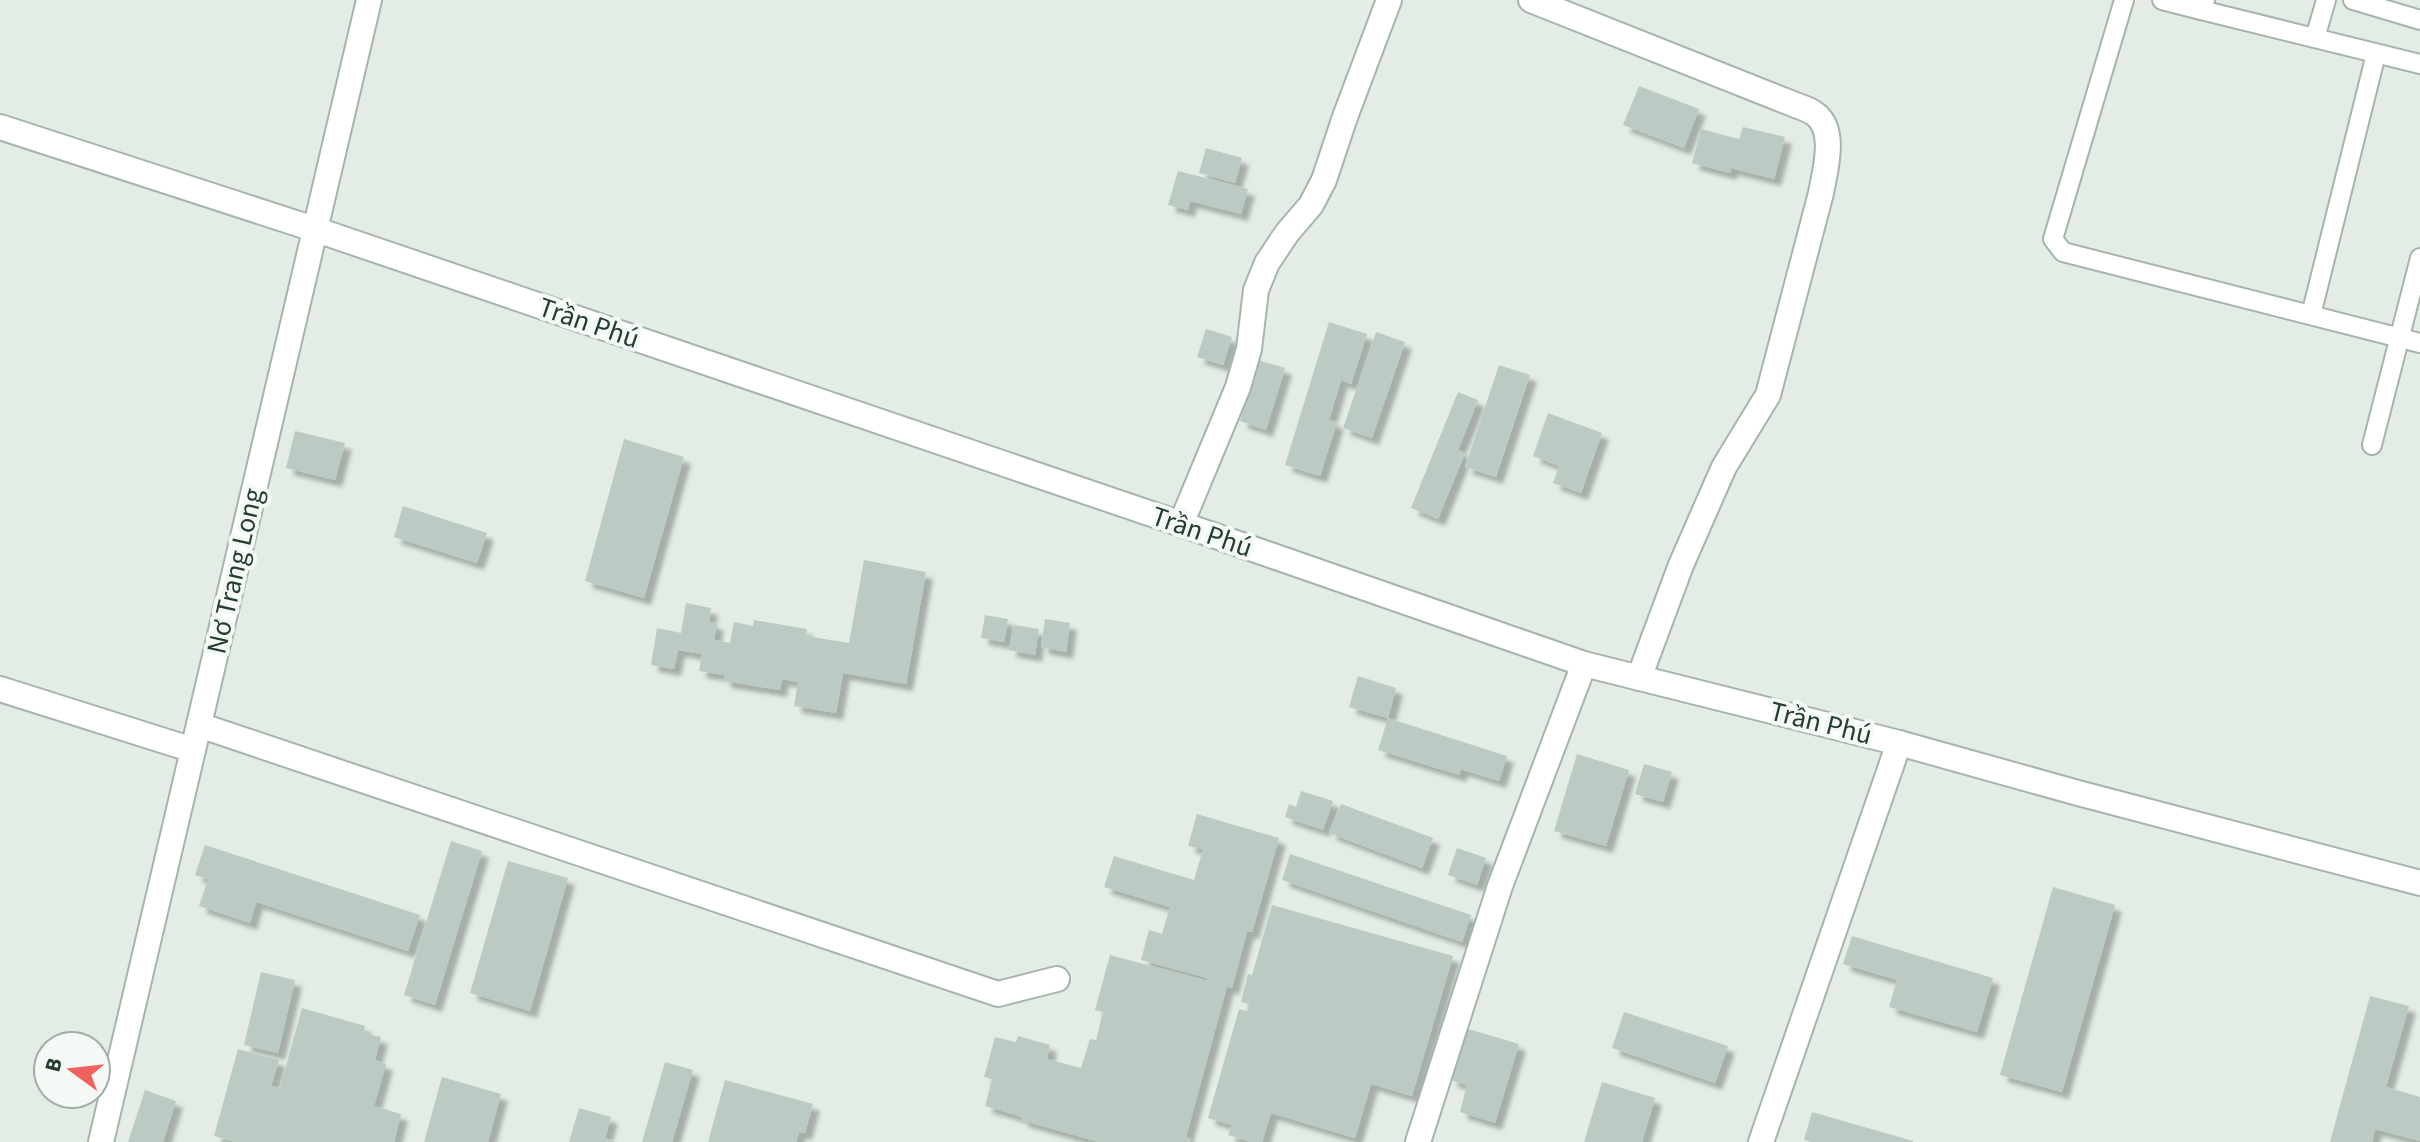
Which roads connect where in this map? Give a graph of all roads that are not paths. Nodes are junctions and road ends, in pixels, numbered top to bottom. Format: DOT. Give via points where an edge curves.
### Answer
graph roads {
  1 [pos="369,0"];
  2 [pos="1389,0"];
  3 [pos="1531,0"];
  4 [pos="2124,0"];
  5 [pos="2162,0"];
  6 [pos="2326,0"];
  7 [pos="2353,0"];
  8 [pos="2203,5"];
  9 [pos="2420,20"];
  10 [pos="2315,38"];
  11 [pos="2376,54"];
  12 [pos="2420,64"];
  13 [pos="0,127"];
  14 [pos="314,229"];
  15 [pos="2420,258"];
  16 [pos="2311,315"];
  17 [pos="2400,338"];
  18 [pos="2420,343"];
  19 [pos="2372,445"];
  20 [pos="1181,524"];
  21 [pos="1584,664"];
  22 [pos="1639,678"];
  23 [pos="0,689"];
  24 [pos="199,725"];
  25 [pos="1899,743"];
  26 [pos="193,750"];
  27 [pos="2420,883"];
  28 [pos="1057,979"];
  29 [pos="101,1142"];
  30 [pos="1418,1142"];
  31 [pos="1761,1142"];
  1 -- 14 [label="street, Nơ Trang Long"];
  2 -- 20 [label="street" via="1324,180 1267,263 1256,290 1238,387"];
  3 -- 22 [label="street" via="1798,106 1827,127 1821,193 1768,395 1724,467"];
  4 -- 16 [label="lane" via="2053,239 2063,252"];
  5 -- 8 [label="lane"];
  6 -- 10 [label="lane"];
  7 -- 9 [label="lane"];
  8 -- 10 [label="lane"];
  10 -- 11 [label="lane"];
  11 -- 12 [label="lane"];
  11 -- 16 [label="lane"];
  13 -- 14 [label="street, Trần Phú"];
  14 -- 20 [label="street, Trần Phú"];
  14 -- 24 [label="street, Nơ Trang Long"];
  15 -- 17 [label="lane"];
  16 -- 17 [label="lane"];
  17 -- 18 [label="lane"];
  17 -- 19 [label="lane"];
  20 -- 21 [label="street, Trần Phú"];
  21 -- 22 [label="street, Trần Phú"];
  21 -- 30 [label="street" via="1500,886"];
  22 -- 25 [label="street, Trần Phú"];
  23 -- 26 [label="street"];
  24 -- 26 [label="street, Nơ Trang Long"];
  24 -- 28 [label="street" via="998,994"];
  25 -- 27 [label="street, Trần Phú"];
  25 -- 31 [label="street"];
  26 -- 29 [label="street, Nơ Trang Long"];
}
